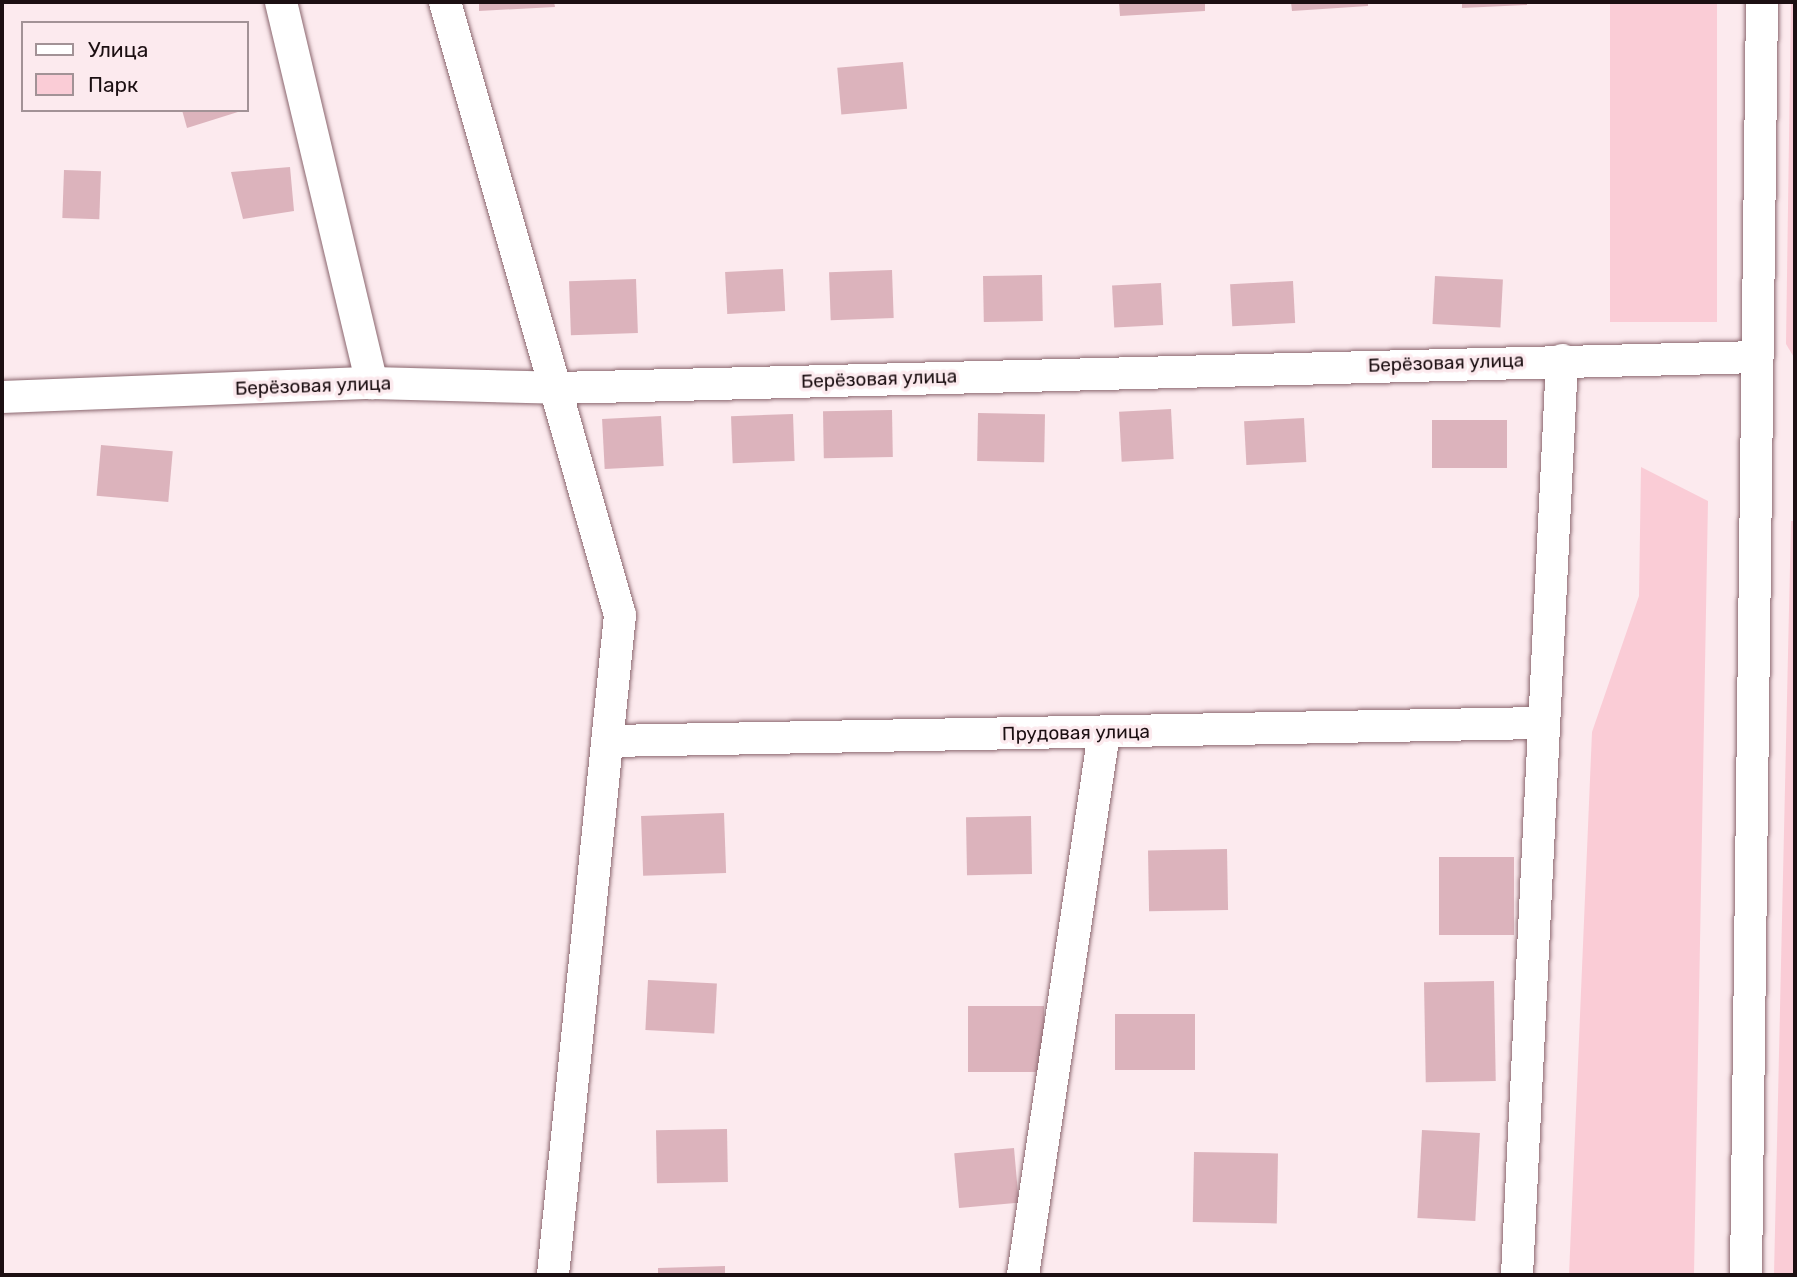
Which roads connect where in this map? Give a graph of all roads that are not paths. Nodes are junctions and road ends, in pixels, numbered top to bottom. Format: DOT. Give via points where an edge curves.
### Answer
graph roads {
  1 [pos="281,2"];
  2 [pos="445,2"];
  3 [pos="1762,2"];
  4 [pos="1757,357"];
  5 [pos="1562,360"];
  6 [pos="372,383"];
  7 [pos="558,388"];
  8 [pos="2,397"];
  9 [pos="1541,723"];
  10 [pos="1104,733"];
  11 [pos="610,741"];
  12 [pos="554,1275"];
  13 [pos="1023,1275"];
  14 [pos="1517,1275"];
  15 [pos="1746,1275"];
  1 -- 6 [label="street"];
  2 -- 7 [label="street"];
  3 -- 4 [label="street"];
  4 -- 5 [label="street, Берёзовая улица"];
  4 -- 15 [label="street"];
  5 -- 7 [label="street, Берёзовая улица"];
  5 -- 9 [label="street"];
  6 -- 7 [label="street, Берёзовая улица"];
  6 -- 8 [label="street, Берёзовая улица"];
  7 -- 11 [label="street" via="620,615"];
  9 -- 10 [label="street, Прудовая улица"];
  9 -- 14 [label="street"];
  10 -- 11 [label="street, Прудовая улица"];
  10 -- 13 [label="street"];
  11 -- 12 [label="street"];
}
